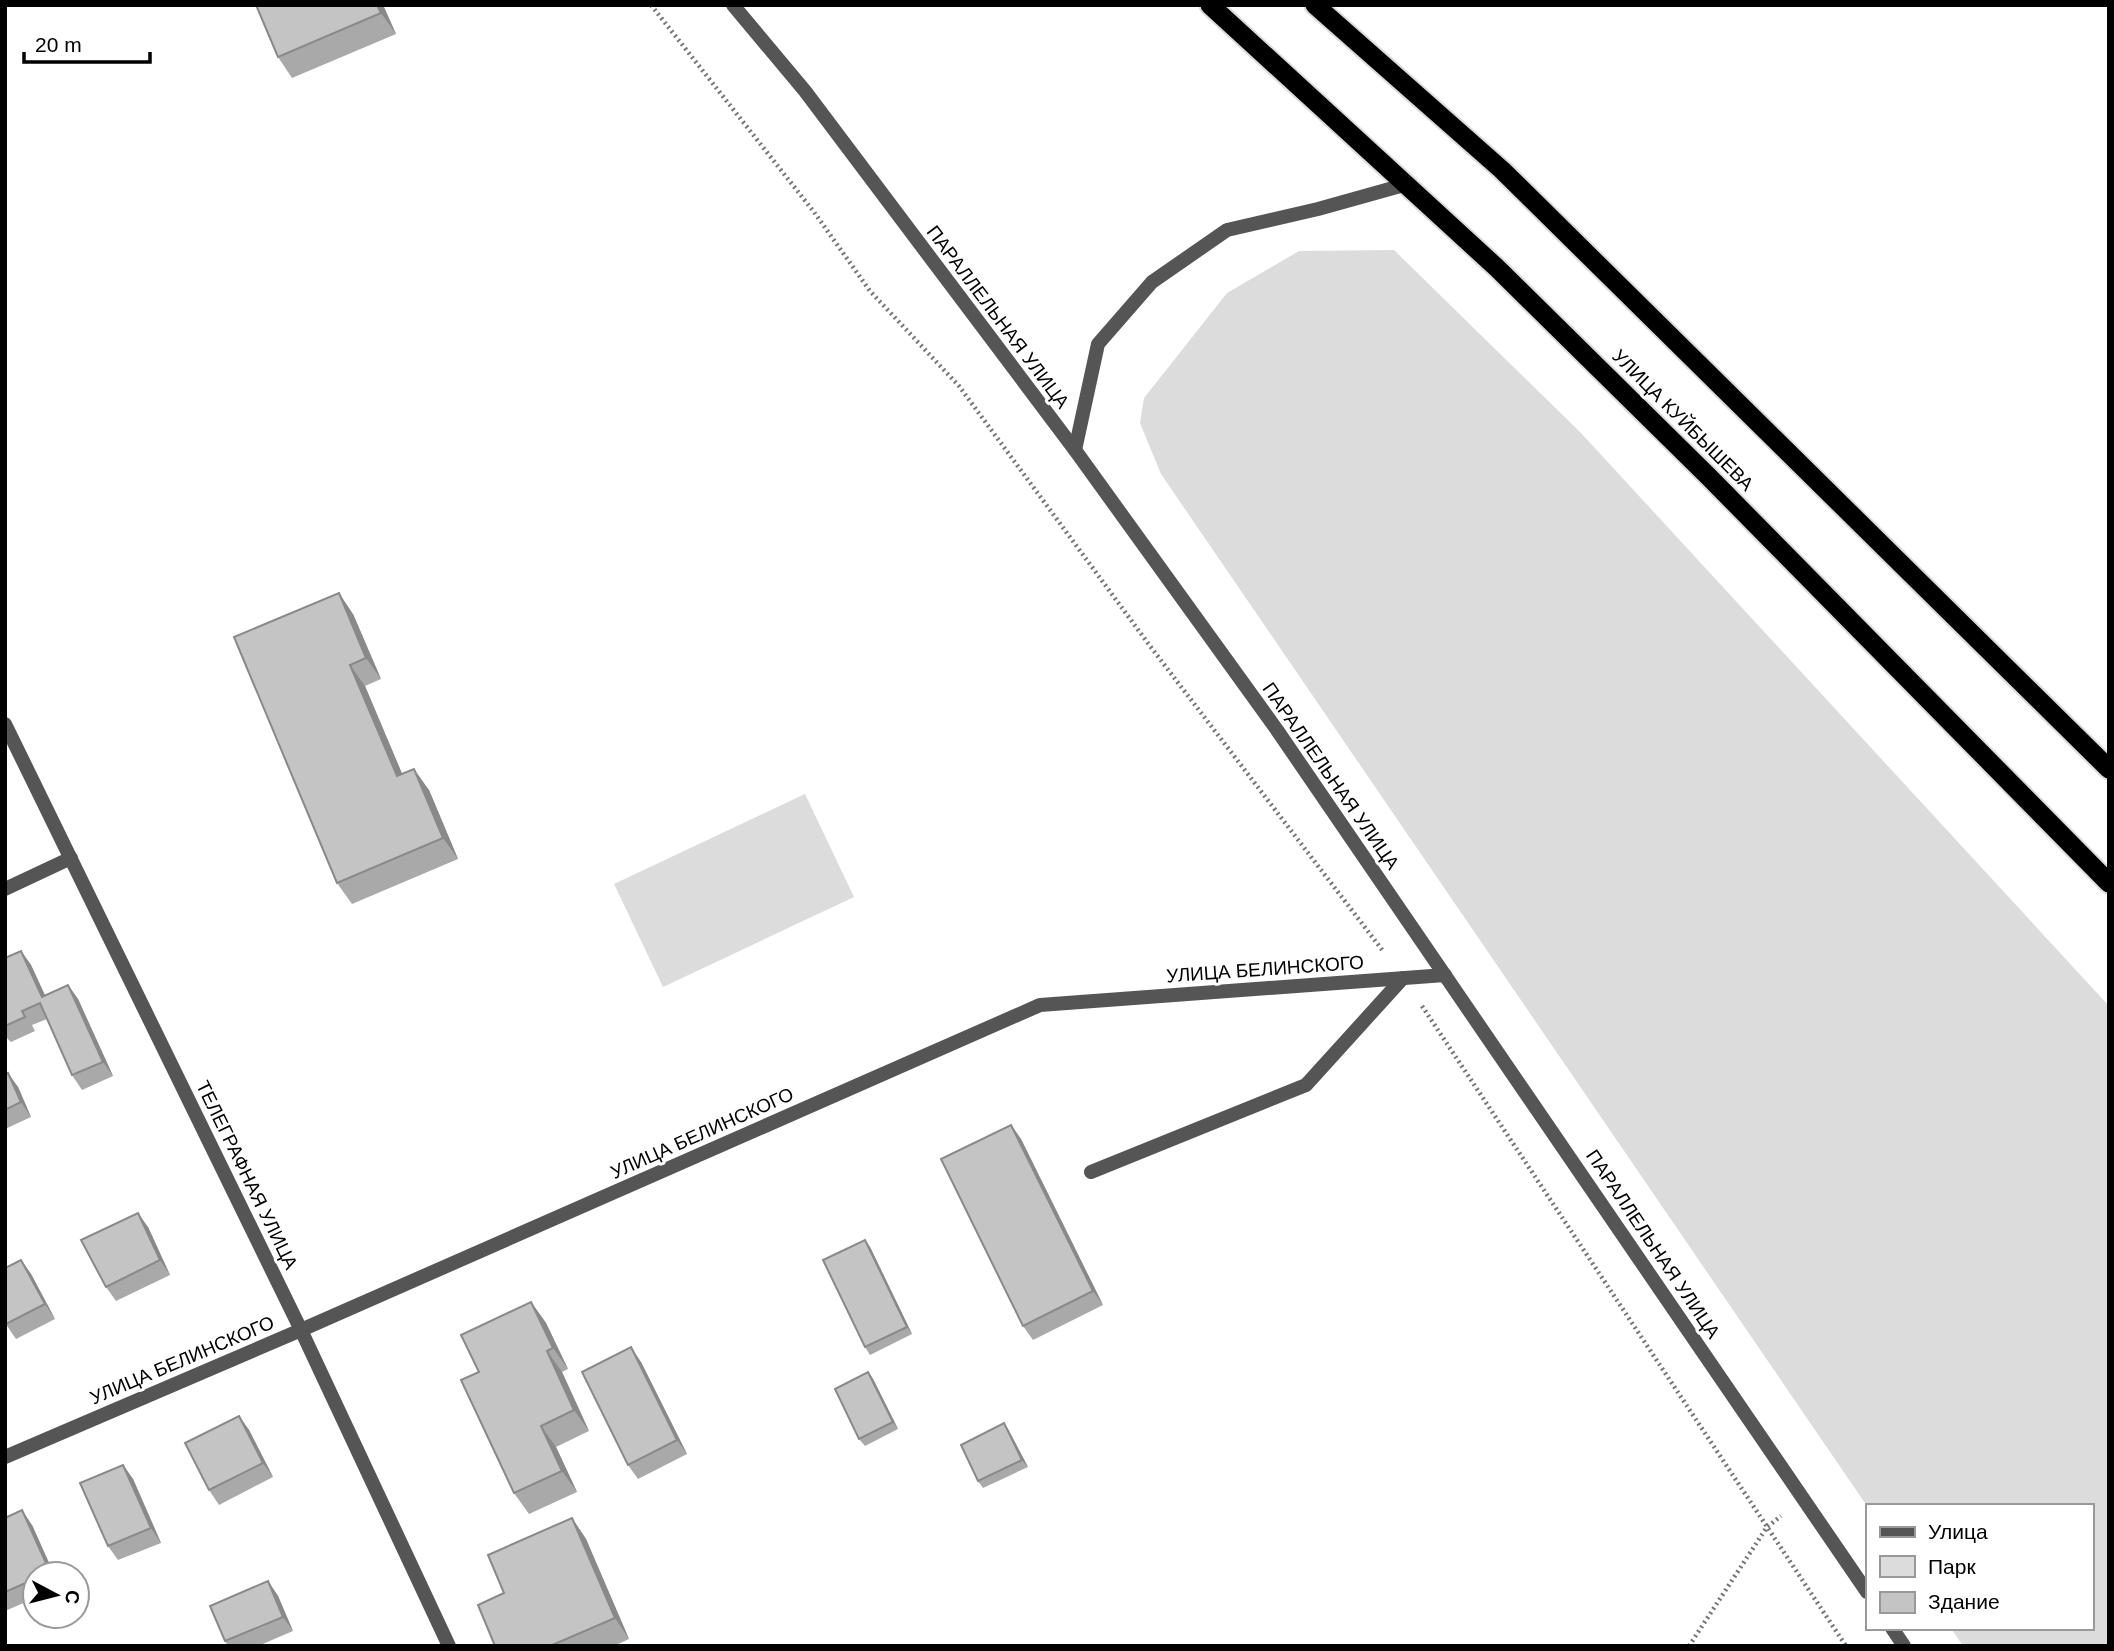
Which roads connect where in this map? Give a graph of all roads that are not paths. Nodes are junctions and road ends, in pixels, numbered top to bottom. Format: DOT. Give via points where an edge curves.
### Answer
graph roads {
  1 [pos="733,5"];
  2 [pos="1210,5"];
  3 [pos="1315,5"];
  4 [pos="1404,185"];
  5 [pos="1075,450"];
  6 [pos="5,724"];
  7 [pos="2109,769"];
  8 [pos="71,858"];
  9 [pos="2109,883"];
  10 [pos="5,888"];
  11 [pos="1445,975"];
  12 [pos="1403,978"];
  13 [pos="1091,1172"];
  14 [pos="302,1330"];
  15 [pos="5,1457"];
  16 [pos="1866,1591"];
  17 [pos="1893,1630"];
  18 [pos="449,1646"];
  19 [pos="1904,1646"];
  1 -- 5 [label="street, ПАРАЛЛЕЛЬНАЯ УЛИЦА" via="805,91"];
  2 -- 4 [label="highway, УЛИЦА КУЙБЫШЕВА"];
  3 -- 7 [label="highway" via="1502,170"];
  4 -- 5 [label="street" via="1227,230 1152,282 1097,344"];
  4 -- 9 [label="highway, УЛИЦА КУЙБЫШЕВА" via="1497,268 1709,477"];
  5 -- 11 [label="street, ПАРАЛЛЕЛЬНАЯ УЛИЦА" via="1277,730"];
  6 -- 8 [label="street, ТЕЛЕГРАФНАЯ УЛИЦА"];
  8 -- 10 [label="street"];
  8 -- 14 [label="street, ТЕЛЕГРАФНАЯ УЛИЦА"];
  11 -- 12 [label="street, УЛИЦА БЕЛИНСКОГО"];
  11 -- 16 [label="street, ПАРАЛЛЕЛЬНАЯ УЛИЦА"];
  12 -- 13 [label="street" via="1306,1085"];
  12 -- 14 [label="street, УЛИЦА БЕЛИНСКОГО" via="1040,1005"];
  14 -- 15 [label="street, УЛИЦА БЕЛИНСКОГО"];
  14 -- 18 [label="street, ТЕЛЕГРАФНАЯ УЛИЦА"];
  17 -- 19 [label="street"];
}
